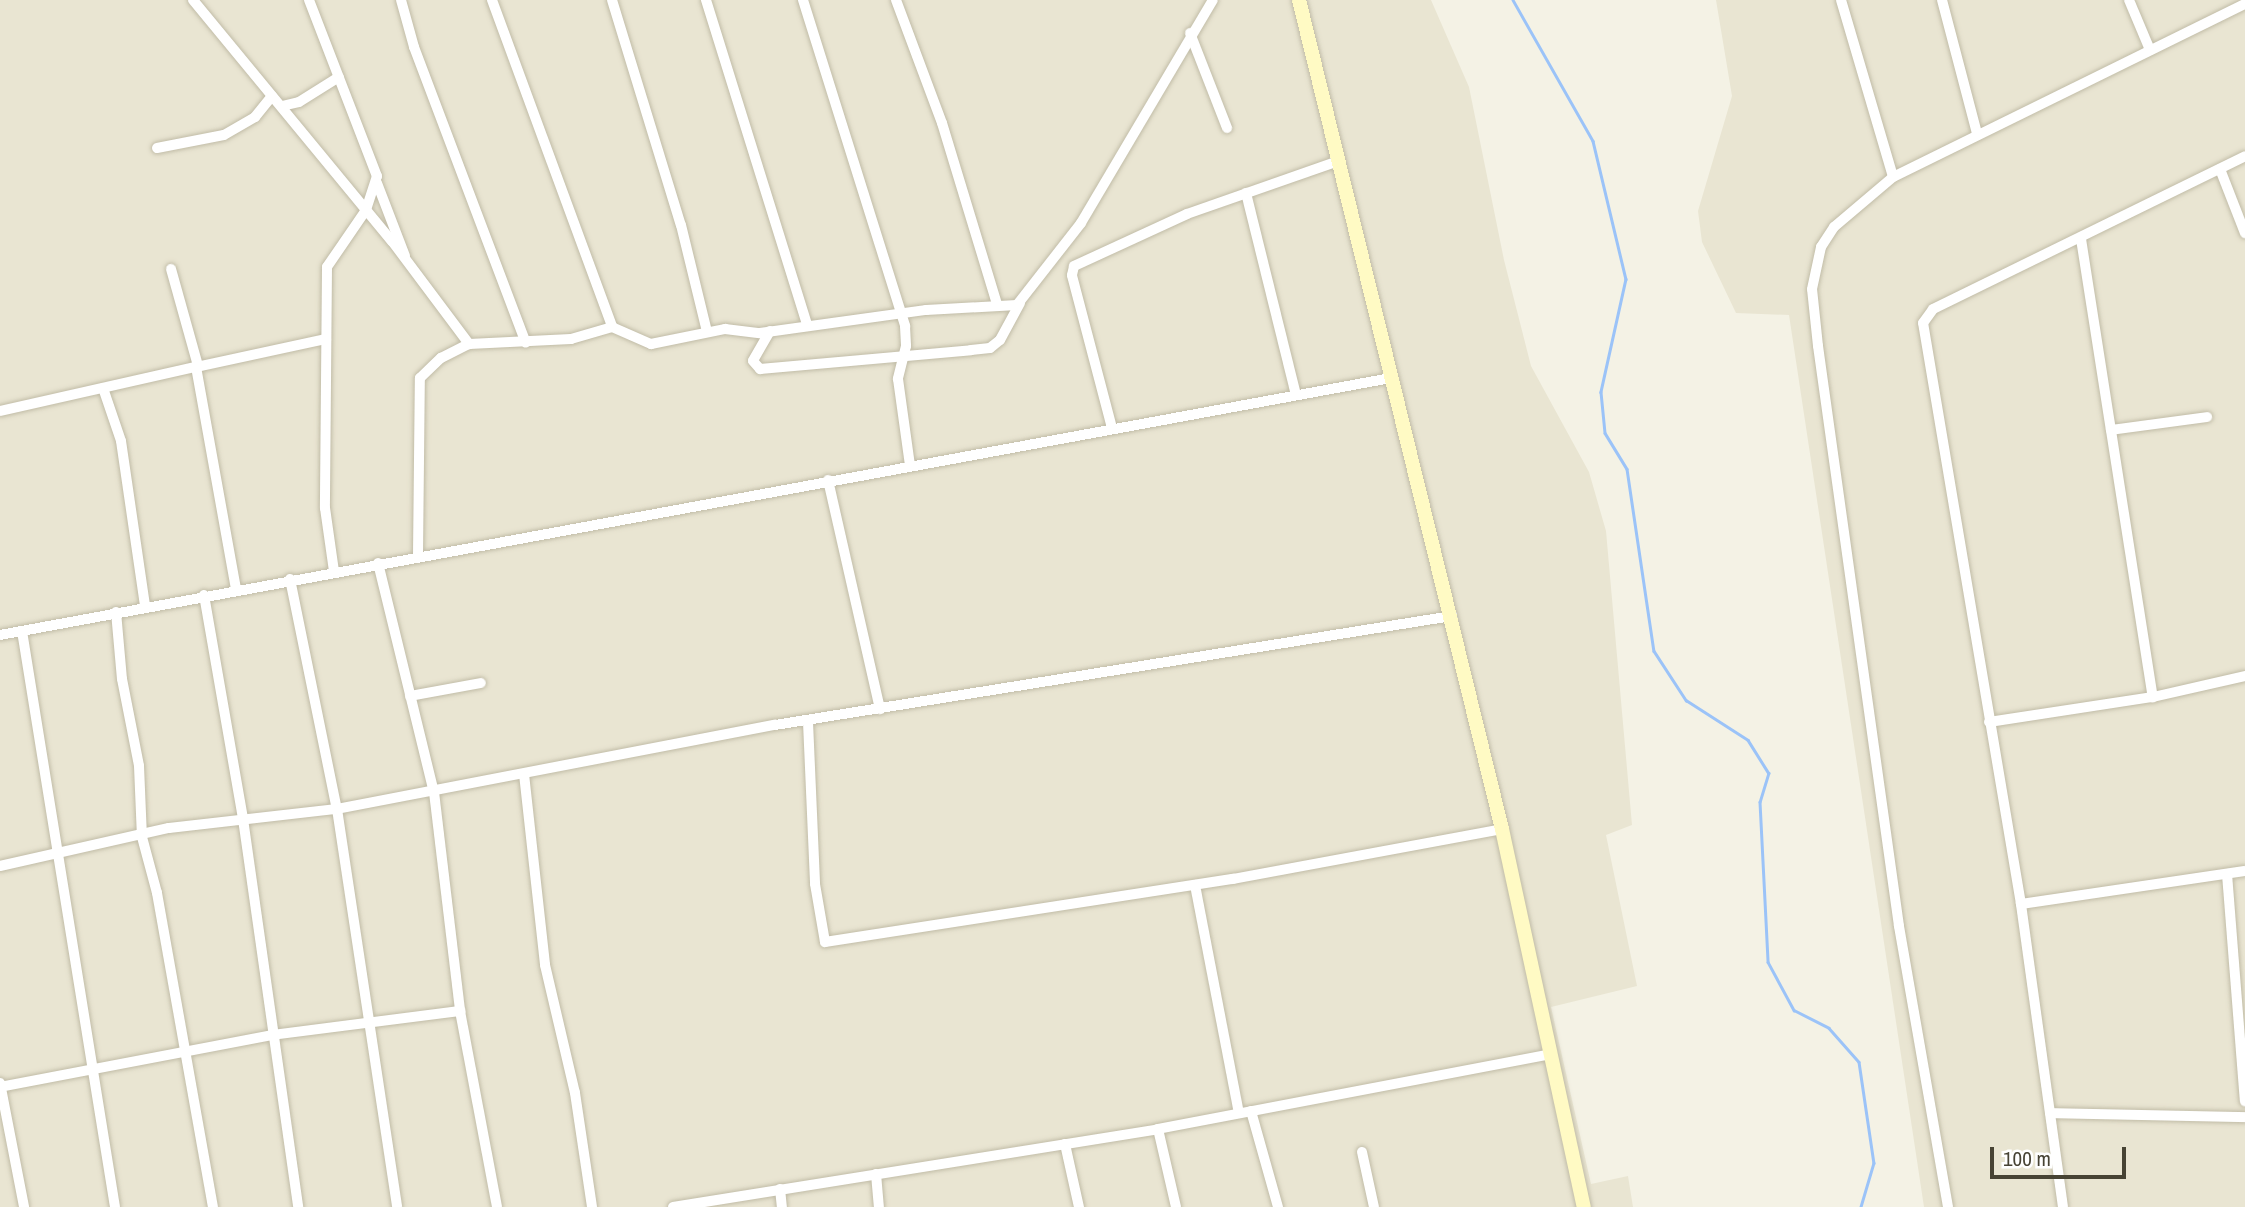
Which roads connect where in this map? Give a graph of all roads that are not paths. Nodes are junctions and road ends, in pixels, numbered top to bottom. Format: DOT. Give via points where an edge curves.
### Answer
graph roads {
  1 [pos="193,0"];
  2 [pos="309,0"];
  3 [pos="401,0"];
  4 [pos="492,0"];
  5 [pos="612,0"];
  6 [pos="706,0"];
  7 [pos="803,0"];
  8 [pos="896,0"];
  9 [pos="1213,0"];
  10 [pos="1300,0"];
  11 [pos="1840,0"];
  12 [pos="1942,0"];
  13 [pos="2129,0"];
  14 [pos="2245,4"];
  15 [pos="1190,33"];
  16 [pos="2150,50"];
  17 [pos="339,77"];
  18 [pos="272,96"];
  19 [pos="282,106"];
  20 [pos="1227,128"];
  21 [pos="1977,133"];
  22 [pos="157,148"];
  23 [pos="2245,156"];
  24 [pos="1338,161"];
  25 [pos="2220,169"];
  26 [pos="1893,177"];
  27 [pos="377,183"];
  28 [pos="1246,193"];
  29 [pos="366,210"];
  30 [pos="2245,233"];
  31 [pos="2081,239"];
  32 [pos="406,260"];
  33 [pos="171,269"];
  34 [pos="1020,303"];
  35 [pos="997,304"];
  36 [pos="900,314"];
  37 [pos="807,324"];
  38 [pos="612,327"];
  39 [pos="770,331"];
  40 [pos="707,332"];
  41 [pos="326,339"];
  42 [pos="469,344"];
  43 [pos="526,344"];
  44 [pos="905,357"];
  45 [pos="197,366"];
  46 [pos="1391,378"];
  47 [pos="103,388"];
  48 [pos="1296,395"];
  49 [pos="0,411"];
  50 [pos="2207,417"];
  51 [pos="1112,428"];
  52 [pos="2111,430"];
  53 [pos="910,465"];
  54 [pos="828,480"];
  55 [pos="418,555"];
  56 [pos="378,563"];
  57 [pos="334,571"];
  58 [pos="290,579"];
  59 [pos="236,589"];
  60 [pos="204,595"];
  61 [pos="145,606"];
  62 [pos="116,612"];
  63 [pos="1452,616"];
  64 [pos="22,631"];
  65 [pos="0,635"];
  66 [pos="2245,676"];
  67 [pos="481,683"];
  68 [pos="410,696"];
  69 [pos="2153,697"];
  70 [pos="880,709"];
  71 [pos="808,722"];
  72 [pos="1989,723"];
  73 [pos="524,774"];
  74 [pos="434,792"];
  75 [pos="337,809"];
  76 [pos="243,819"];
  77 [pos="1502,829"];
  78 [pos="142,837"];
  79 [pos="58,855"];
  80 [pos="0,866"];
  81 [pos="2245,871"];
  82 [pos="2227,874"];
  83 [pos="1195,884"];
  84 [pos="2021,904"];
  85 [pos="460,1011"];
  86 [pos="368,1023"];
  87 [pos="272,1035"];
  88 [pos="183,1053"];
  89 [pos="1550,1054"];
  90 [pos="89,1068"];
  91 [pos="0,1086"];
  92 [pos="2245,1101"];
  93 [pos="1251,1111"];
  94 [pos="1239,1113"];
  95 [pos="2050,1113"];
  96 [pos="2245,1117"];
  97 [pos="1158,1129"];
  98 [pos="1065,1144"];
  99 [pos="1362,1152"];
  100 [pos="876,1174"];
  101 [pos="780,1189"];
  102 [pos="686,1206"];
  103 [pos="24,1207"];
  104 [pos="115,1207"];
  105 [pos="213,1207"];
  106 [pos="298,1207"];
  107 [pos="397,1207"];
  108 [pos="497,1207"];
  109 [pos="592,1207"];
  110 [pos="673,1207"];
  111 [pos="782,1207"];
  112 [pos="879,1207"];
  113 [pos="1079,1207"];
  114 [pos="1176,1207"];
  115 [pos="1278,1207"];
  116 [pos="1374,1207"];
  117 [pos="1584,1207"];
  118 [pos="1948,1207"];
  119 [pos="2063,1207"];
  1 -- 18 [label="street"];
  2 -- 17 [label="street"];
  3 -- 43 [label="street" via="414,47"];
  4 -- 38 [label="street"];
  5 -- 40 [label="street" via="681,225"];
  6 -- 37 [label="street"];
  7 -- 36 [label="street"];
  8 -- 35 [label="street" via="942,123"];
  9 -- 15 [label="street"];
  10 -- 24 [label="street"];
  11 -- 26 [label="street"];
  12 -- 21 [label="street"];
  13 -- 16 [label="street"];
  14 -- 16 [label="street"];
  15 -- 20 [label="street"];
  15 -- 34 [label="street" via="1081,223"];
  16 -- 21 [label="street"];
  17 -- 19 [label="street" via="306,98"];
  17 -- 27 [label="street"];
  18 -- 19 [label="street"];
  18 -- 22 [label="street" via="256,117 224,135"];
  19 -- 29 [label="street"];
  21 -- 26 [label="street"];
  23 -- 25 [label="street"];
  24 -- 28 [label="street"];
  24 -- 46 [label="street"];
  25 -- 30 [label="street"];
  25 -- 31 [label="street"];
  26 -- 118 [label="street" via="1834,227 1821,247 1812,289 1899,926"];
  27 -- 29 [label="street"];
  27 -- 32 [label="street" via="403,242"];
  28 -- 48 [label="street"];
  28 -- 51 [label="street" via="1074,267 1072,275"];
  29 -- 32 [label="street"];
  29 -- 41 [label="street" via="327,267"];
  31 -- 52 [label="street"];
  31 -- 72 [label="street" via="1933,309 1923,323"];
  32 -- 42 [label="street"];
  33 -- 45 [label="street"];
  34 -- 35 [label="street"];
  34 -- 44 [label="street" via="1008,330 990,348"];
  35 -- 36 [label="street"];
  36 -- 37 [label="street"];
  36 -- 44 [label="street" via="905,326"];
  37 -- 39 [label="street"];
  38 -- 40 [label="street" via="651,344"];
  38 -- 43 [label="street" via="570,340"];
  39 -- 40 [label="street"];
  39 -- 44 [label="street" via="753,361 760,369"];
  41 -- 45 [label="street"];
  41 -- 57 [label="street" via="325,508"];
  42 -- 43 [label="street"];
  42 -- 55 [label="street" via="440,358 420,378"];
  44 -- 53 [label="street" via="898,379"];
  45 -- 47 [label="street"];
  45 -- 59 [label="street"];
  46 -- 48 [label="street"];
  46 -- 63 [label="street"];
  47 -- 49 [label="street"];
  47 -- 61 [label="street" via="121,441"];
  48 -- 51 [label="street"];
  50 -- 52 [label="street"];
  51 -- 53 [label="street"];
  52 -- 69 [label="street"];
  53 -- 54 [label="street"];
  54 -- 55 [label="street"];
  54 -- 70 [label="street"];
  55 -- 56 [label="street"];
  56 -- 57 [label="street"];
  56 -- 68 [label="street"];
  57 -- 58 [label="street"];
  58 -- 59 [label="street"];
  58 -- 75 [label="street"];
  59 -- 60 [label="street"];
  60 -- 61 [label="street"];
  60 -- 76 [label="street"];
  61 -- 62 [label="street"];
  62 -- 64 [label="street"];
  62 -- 78 [label="street" via="122,678 139,766"];
  63 -- 70 [label="street"];
  63 -- 77 [label="street"];
  64 -- 65 [label="street"];
  64 -- 79 [label="street"];
  66 -- 69 [label="street"];
  67 -- 68 [label="street"];
  68 -- 74 [label="street"];
  69 -- 72 [label="street"];
  70 -- 71 [label="street"];
  71 -- 73 [label="street"];
  71 -- 83 [label="street" via="815,884 825,942"];
  72 -- 84 [label="street"];
  73 -- 74 [label="street"];
  73 -- 109 [label="street" via="545,965 575,1093"];
  74 -- 75 [label="street"];
  74 -- 85 [label="street"];
  75 -- 76 [label="street"];
  75 -- 86 [label="street"];
  76 -- 78 [label="street" via="169,828"];
  76 -- 87 [label="street"];
  77 -- 83 [label="street"];
  77 -- 89 [label="street"];
  78 -- 79 [label="street"];
  78 -- 88 [label="street" via="157,893"];
  79 -- 80 [label="street"];
  79 -- 90 [label="street"];
  81 -- 82 [label="street"];
  82 -- 84 [label="street"];
  82 -- 92 [label="street"];
  83 -- 94 [label="street"];
  84 -- 95 [label="street"];
  85 -- 86 [label="street"];
  85 -- 108 [label="street"];
  86 -- 87 [label="street"];
  86 -- 107 [label="street"];
  87 -- 88 [label="street"];
  87 -- 106 [label="street"];
  88 -- 90 [label="street"];
  88 -- 105 [label="street"];
  89 -- 93 [label="street"];
  89 -- 117 [label="street"];
  90 -- 91 [label="street"];
  90 -- 104 [label="street"];
  91 -- 103 [label="street"];
  93 -- 94 [label="street"];
  93 -- 115 [label="street"];
  94 -- 97 [label="street"];
  95 -- 96 [label="street"];
  95 -- 119 [label="street"];
  97 -- 98 [label="street"];
  97 -- 114 [label="street"];
  98 -- 100 [label="street"];
  98 -- 113 [label="street"];
  99 -- 116 [label="street"];
  100 -- 101 [label="street"];
  100 -- 112 [label="street"];
  101 -- 102 [label="street"];
  101 -- 111 [label="street"];
  102 -- 110 [label="street"];
}
